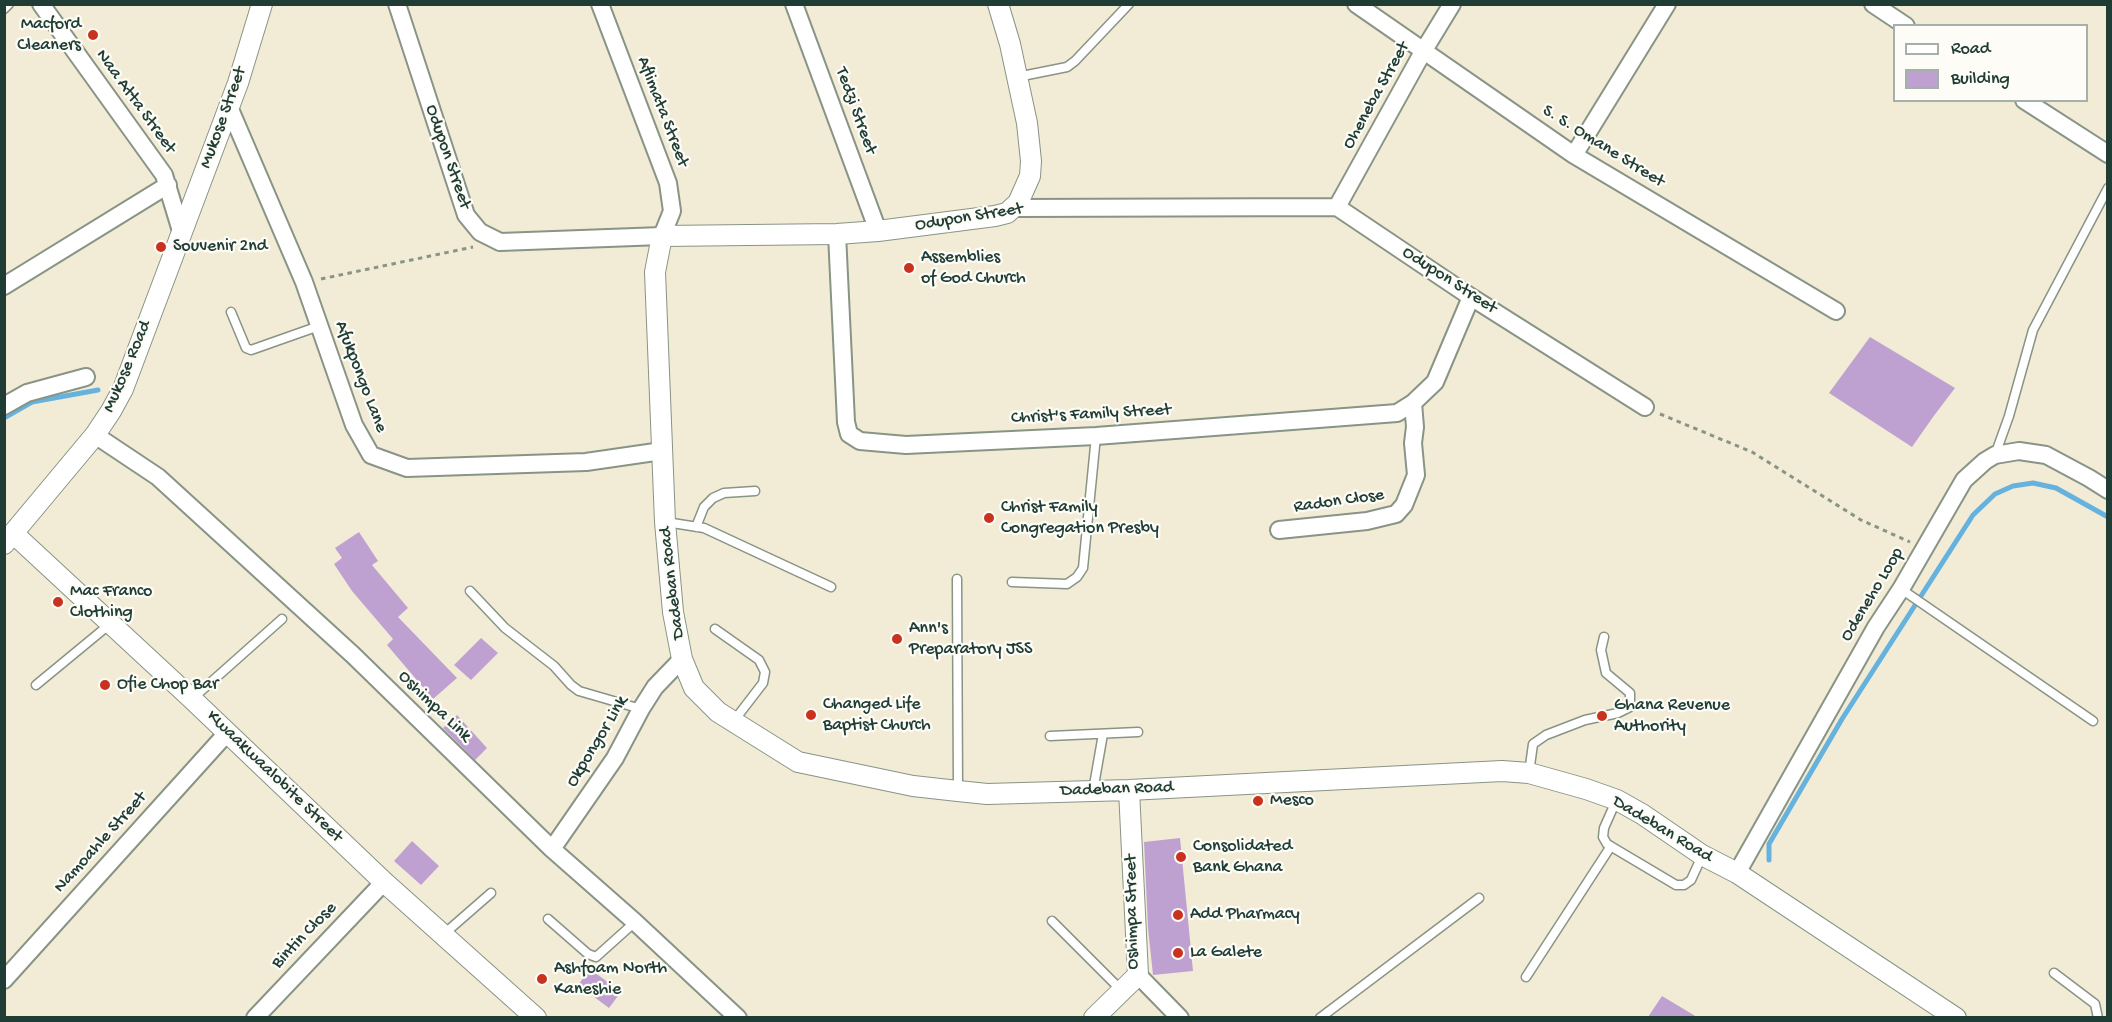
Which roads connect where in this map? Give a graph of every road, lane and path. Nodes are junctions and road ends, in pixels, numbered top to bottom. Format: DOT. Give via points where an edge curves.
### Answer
graph roads {
  1 [pos="9,4"];
  2 [pos="41,4"];
  3 [pos="262,4"];
  4 [pos="396,4"];
  5 [pos="600,4"];
  6 [pos="794,4"];
  7 [pos="998,4"];
  8 [pos="1129,4"];
  9 [pos="1356,4"];
  10 [pos="1452,4"];
  11 [pos="1667,4"];
  12 [pos="1873,4"];
  13 [pos="4,9"];
  14 [pos="1903,24"];
  15 [pos="1424,50"];
  16 [pos="1017,78"];
  17 [pos="2027,102"];
  18 [pos="229,107"];
  19 [pos="2108,154"];
  20 [pos="1574,155"];
  21 [pos="168,185"];
  22 [pos="2108,188"];
  23 [pos="1337,207"];
  24 [pos="1014,208"];
  25 [pos="181,231"];
  26 [pos="878,231"];
  27 [pos="837,234"];
  28 [pos="662,236"];
  29 [pos="500,242"];
  30 [pos="304,282"];
  31 [pos="4,286"];
  32 [pos="1471,297"];
  33 [pos="1836,311"];
  34 [pos="231,312"];
  35 [pos="319,326"];
  36 [pos="87,377"];
  37 [pos="1413,403"];
  38 [pos="4,405"];
  39 [pos="1645,407"];
  40 [pos="95,435"];
  41 [pos="1096,436"];
  42 [pos="662,451"];
  43 [pos="1995,455"];
  44 [pos="2108,490"];
  45 [pos="755,491"];
  46 [pos="665,522"];
  47 [pos="696,527"];
  48 [pos="1279,530"];
  49 [pos="9,539"];
  50 [pos="1925,548"];
  51 [pos="957,579"];
  52 [pos="1012,582"];
  53 [pos="831,587"];
  54 [pos="470,591"];
  55 [pos="1912,597"];
  56 [pos="282,619"];
  57 [pos="110,623"];
  58 [pos="715,629"];
  59 [pos="1605,637"];
  60 [pos="682,659"];
  61 [pos="36,685"];
  62 [pos="192,699"];
  63 [pos="640,710"];
  64 [pos="2092,721"];
  65 [pos="733,722"];
  66 [pos="1138,732"];
  67 [pos="227,733"];
  68 [pos="1103,734"];
  69 [pos="1050,736"];
  70 [pos="1529,773"];
  71 [pos="1093,790"];
  72 [pos="1129,790"];
  73 [pos="958,791"];
  74 [pos="1617,800"];
  75 [pos="1611,846"];
  76 [pos="552,849"];
  77 [pos="1702,855"];
  78 [pos="1737,873"];
  79 [pos="384,882"];
  80 [pos="491,893"];
  81 [pos="1479,898"];
  82 [pos="548,919"];
  83 [pos="1052,921"];
  84 [pos="635,922"];
  85 [pos="444,934"];
  86 [pos="2054,973"];
  87 [pos="1138,975"];
  88 [pos="1526,977"];
  89 [pos="4,980"];
  90 [pos="1121,990"];
  91 [pos="255,1017"];
  92 [pos="534,1017"];
  93 [pos="738,1017"];
  94 [pos="1094,1017"];
  95 [pos="1180,1017"];
  96 [pos="1320,1017"];
  97 [pos="1956,1017"];
  98 [pos="2098,1017"];
  1 -- 13 [label="lane"];
  2 -- 21 [label="street, Naa Atta Street"];
  3 -- 18 [label="street, Mukose Street"];
  4 -- 29 [label="street, Odupon Street" via="466,215 480,232"];
  5 -- 28 [label="street, Aflimata Street" via="668,183 672,211"];
  6 -- 26 [label="street, Tedzi Street"];
  7 -- 16 [label="street"];
  8 -- 16 [label="lane" via="1067,67"];
  9 -- 15 [label="street, S. S. Omane Street"];
  10 -- 15 [label="street, Oheneba Street"];
  11 -- 20 [label="street"];
  12 -- 14 [label="street"];
  15 -- 20 [label="street, S. S. Omane Street"];
  15 -- 23 [label="street, Oheneba Street"];
  16 -- 24 [label="street" via="1031,161 1030,176"];
  17 -- 19 [label="street"];
  18 -- 25 [label="street, Mukose Street"];
  18 -- 30 [label="street, Afukpongo Lane"];
  20 -- 33 [label="street, S. S. Omane Street"];
  21 -- 25 [label="street, Naa Atta Street"];
  21 -- 31 [label="street"];
  22 -- 43 [label="lane" via="2033,330"];
  23 -- 24 [label="street, Odupon Street"];
  23 -- 32 [label="street, Odupon Street"];
  24 -- 26 [label="street, Odupon Street" via="995,216"];
  25 -- 40 [label="street, Mukose Road" via="123,389"];
  26 -- 27 [label="street, Odupon Street"];
  27 -- 28 [label="street, Odupon Street"];
  27 -- 41 [label="street, Christ's Family Street" via="849,434 860,441 906,445"];
  28 -- 29 [label="street, Odupon Street"];
  28 -- 42 [label="street, Dadeban Road" via="655,272"];
  29 -- 30 [label="path"];
  30 -- 35 [label="street, Afukpongo Lane"];
  32 -- 37 [label="street, Christ's Family Street" via="1435,382"];
  32 -- 39 [label="street, Odupon Street"];
  34 -- 35 [label="lane" via="246,348 251,350"];
  35 -- 42 [label="street, Afukpongo Lane" via="354,425 371,455 407,468 586,462"];
  36 -- 38 [label="street" via="27,393"];
  37 -- 41 [label="street, Christ's Family Street" via="1397,413"];
  37 -- 48 [label="street, Radon Close" via="1416,475 1404,505 1396,514 1385,519"];
  39 -- 50 [label="path" via="1752,452 1861,520"];
  40 -- 49 [label="street, Mukose Road"];
  40 -- 76 [label="street, Oshimpa Link" via="158,477 362,663"];
  41 -- 52 [label="lane" via="1083,568 1077,578 1066,584"];
  42 -- 46 [label="street, Dadeban Road"];
  43 -- 44 [label="street" via="2019,451 2046,455"];
  43 -- 50 [label="street, Odeneho Loop" via="1964,480"];
  45 -- 47 [label="lane" via="724,493 713,498 704,507"];
  46 -- 47 [label="lane"];
  46 -- 60 [label="street, Dadeban Road" via="673,612"];
  47 -- 53 [label="lane"];
  49 -- 57 [label="street, Kwaakwaalobite Street"];
  50 -- 55 [label="street, Odeneho Loop"];
  51 -- 73 [label="lane"];
  54 -- 63 [label="lane" via="505,628 579,691"];
  55 -- 64 [label="lane"];
  55 -- 78 [label="street, Odeneho Loop" via="1876,627"];
  56 -- 62 [label="lane"];
  57 -- 61 [label="lane"];
  57 -- 62 [label="street, Kwaakwaalobite Street"];
  58 -- 65 [label="lane" via="759,660 765,672 763,683"];
  59 -- 70 [label="lane" via="1601,650 1606,673 1630,693 1630,707 1546,735 1533,744"];
  60 -- 63 [label="street, Okpongor Link" via="655,687"];
  60 -- 65 [label="street, Dadeban Road" via="694,688"];
  62 -- 67 [label="street, Kwaakwaalobite Street"];
  63 -- 76 [label="street, Okpongor Link" via="615,758"];
  65 -- 73 [label="street, Dadeban Road" via="798,762 913,786"];
  66 -- 68 [label="lane"];
  67 -- 79 [label="street, Kwaakwaalobite Street"];
  67 -- 89 [label="street, Namoahle Street"];
  68 -- 69 [label="lane"];
  68 -- 71 [label="lane"];
  70 -- 72 [label="street, Dadeban Road" via="1502,771"];
  70 -- 74 [label="street, Dadeban Road"];
  71 -- 72 [label="street, Dadeban Road"];
  71 -- 73 [label="street, Dadeban Road" via="987,794"];
  72 -- 87 [label="street, Oshimpa Street"];
  74 -- 75 [label="lane" via="1604,828 1603,837"];
  74 -- 77 [label="street, Dadeban Road"];
  75 -- 77 [label="lane" via="1676,885 1691,880"];
  75 -- 88 [label="lane"];
  76 -- 84 [label="street, Oshimpa Link"];
  77 -- 78 [label="street, Dadeban Road"];
  78 -- 97 [label="street, Dadeban Road"];
  79 -- 85 [label="street, Kwaakwaalobite Street"];
  79 -- 91 [label="street, Bintin Close"];
  80 -- 85 [label="lane"];
  81 -- 96 [label="lane"];
  82 -- 84 [label="lane" via="596,957"];
  83 -- 90 [label="lane"];
  84 -- 93 [label="street, Oshimpa Link"];
  85 -- 92 [label="street, Kwaakwaalobite Street"];
  86 -- 98 [label="lane" via="2095,1004"];
  87 -- 90 [label="street, Oshimpa Street"];
  87 -- 95 [label="street"];
  90 -- 94 [label="street, Oshimpa Street"];
}
